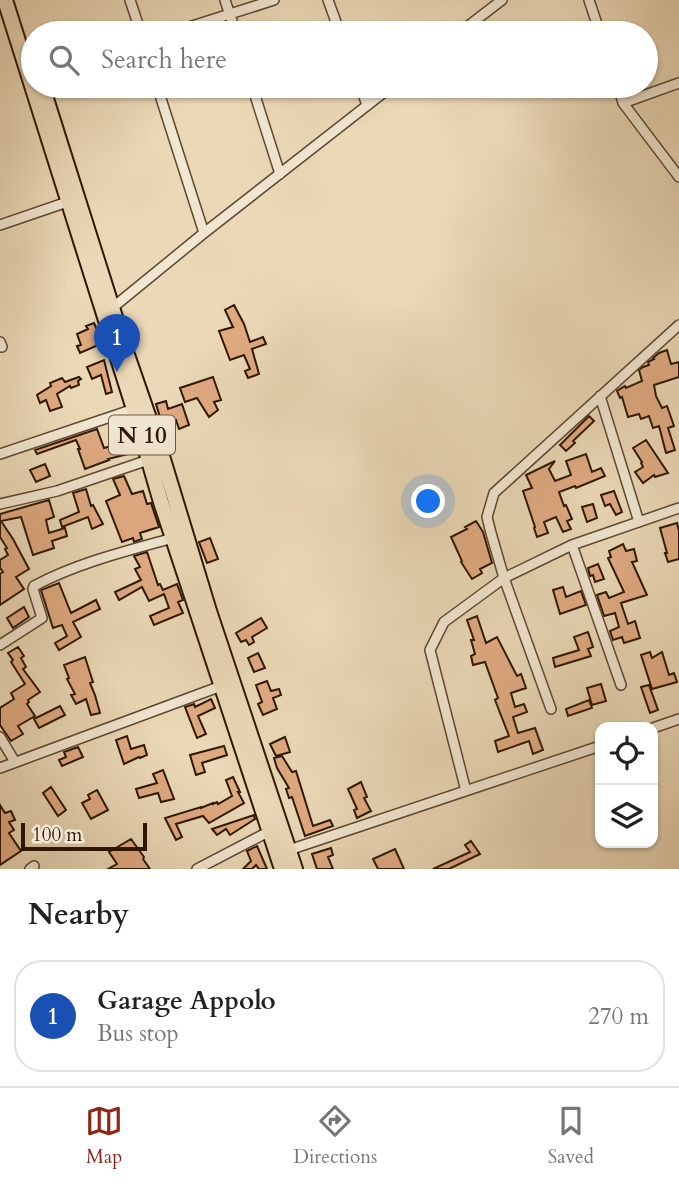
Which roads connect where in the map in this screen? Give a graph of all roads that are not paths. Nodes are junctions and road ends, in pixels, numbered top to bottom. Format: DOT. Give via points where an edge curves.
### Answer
graph roads {
  1 [pos="130,0"];
  2 [pos="225,0"];
  3 [pos="274,0"];
  4 [pos="328,0"];
  5 [pos="502,0"];
  6 [pos="589,0"];
  7 [pos="7,1"];
  8 [pos="230,14"];
  9 [pos="137,21"];
  10 [pos="208,21"];
  11 [pos="232,21"];
  12 [pos="336,21"];
  13 [pos="475,21"];
  14 [pos="596,21"];
  15 [pos="21,32"];
  16 [pos="21,45"];
  17 [pos="679,83"];
  18 [pos="658,91"];
  19 [pos="38,98"];
  20 [pos="45,98"];
  21 [pos="161,98"];
  22 [pos="256,98"];
  23 [pos="364,98"];
  24 [pos="376,98"];
  25 [pos="622,98"];
  26 [pos="638,98"];
  27 [pos="624,103"];
  28 [pos="367,105"];
  29 [pos="280,174"];
  30 [pos="679,177"];
  31 [pos="73,200"];
  32 [pos="0,225"];
  33 [pos="204,233"];
  34 [pos="108,310"];
  35 [pos="679,325"];
  36 [pos="600,396"];
  37 [pos="134,409"];
  38 [pos="0,454"];
  39 [pos="155,458"];
  40 [pos="0,504"];
  41 [pos="679,508"];
  42 [pos="639,522"];
  43 [pos="173,538"];
  44 [pos="572,545"];
  45 [pos="504,578"];
  46 [pos="0,645"];
  47 [pos="227,684"];
  48 [pos="621,685"];
  49 [pos="551,709"];
  50 [pos="679,719"];
  51 [pos="658,726"];
  52 [pos="0,737"];
  53 [pos="595,748"];
  54 [pos="15,762"];
  55 [pos="0,768"];
  56 [pos="466,791"];
  57 [pos="270,831"];
  58 [pos="283,852"];
  59 [pos="197,869"];
  60 [pos="282,869"];
  61 [pos="295,869"];
  1 -- 9 [label="street"];
  2 -- 8 [label="street"];
  3 -- 8 [label="street"];
  4 -- 12 [label="street"];
  5 -- 13 [label="street"];
  6 -- 14 [label="street"];
  7 -- 15 [label="main road, N 10"];
  7 -- 16 [label="main road, N 10"];
  8 -- 10 [label="street"];
  8 -- 11 [label="street"];
  17 -- 18 [label="street"];
  19 -- 31 [label="main road, N 10"];
  20 -- 31 [label="main road, N 10"];
  21 -- 33 [label="street"];
  22 -- 29 [label="street"];
  23 -- 28 [label="street"];
  24 -- 28 [label="street"];
  25 -- 27 [label="street"];
  26 -- 27 [label="street"];
  27 -- 30 [label="street"];
  28 -- 29 [label="street"];
  29 -- 33 [label="street"];
  31 -- 32 [label="street"];
  31 -- 34 [label="main road, N 10"];
  33 -- 34 [label="street"];
  34 -- 37 [label="main road, N 10"];
  34 -- 39 [label="main road, N 10"];
  35 -- 36 [label="street"];
  36 -- 42 [label="street"];
  36 -- 45 [label="street" via="494,493 487,517"];
  37 -- 38 [label="street"];
  37 -- 39 [label="main road, N 10"];
  39 -- 40 [label="street" via="57,491"];
  39 -- 43 [label="main road, N 10"];
  39 -- 47 [label="main road, N 10" via="209,611"];
  41 -- 42 [label="street"];
  42 -- 44 [label="street"];
  43 -- 46 [label="street" via="79,565 34,586 42,618"];
  43 -- 47 [label="main road, N 10"];
  44 -- 45 [label="street"];
  44 -- 48 [label="street"];
  45 -- 49 [label="street"];
  45 -- 56 [label="street" via="444,622 430,650"];
  47 -- 54 [label="street"];
  47 -- 57 [label="main road, N 10"];
  47 -- 58 [label="main road, N 10"];
  50 -- 51 [label="street"];
  52 -- 54 [label="street"];
  53 -- 56 [label="street"];
  54 -- 55 [label="street"];
  56 -- 58 [label="street"];
  57 -- 58 [label="main road, N 10"];
  57 -- 59 [label="street"];
  58 -- 60 [label="main road, N 10"];
  58 -- 61 [label="main road, N 10"];
}
